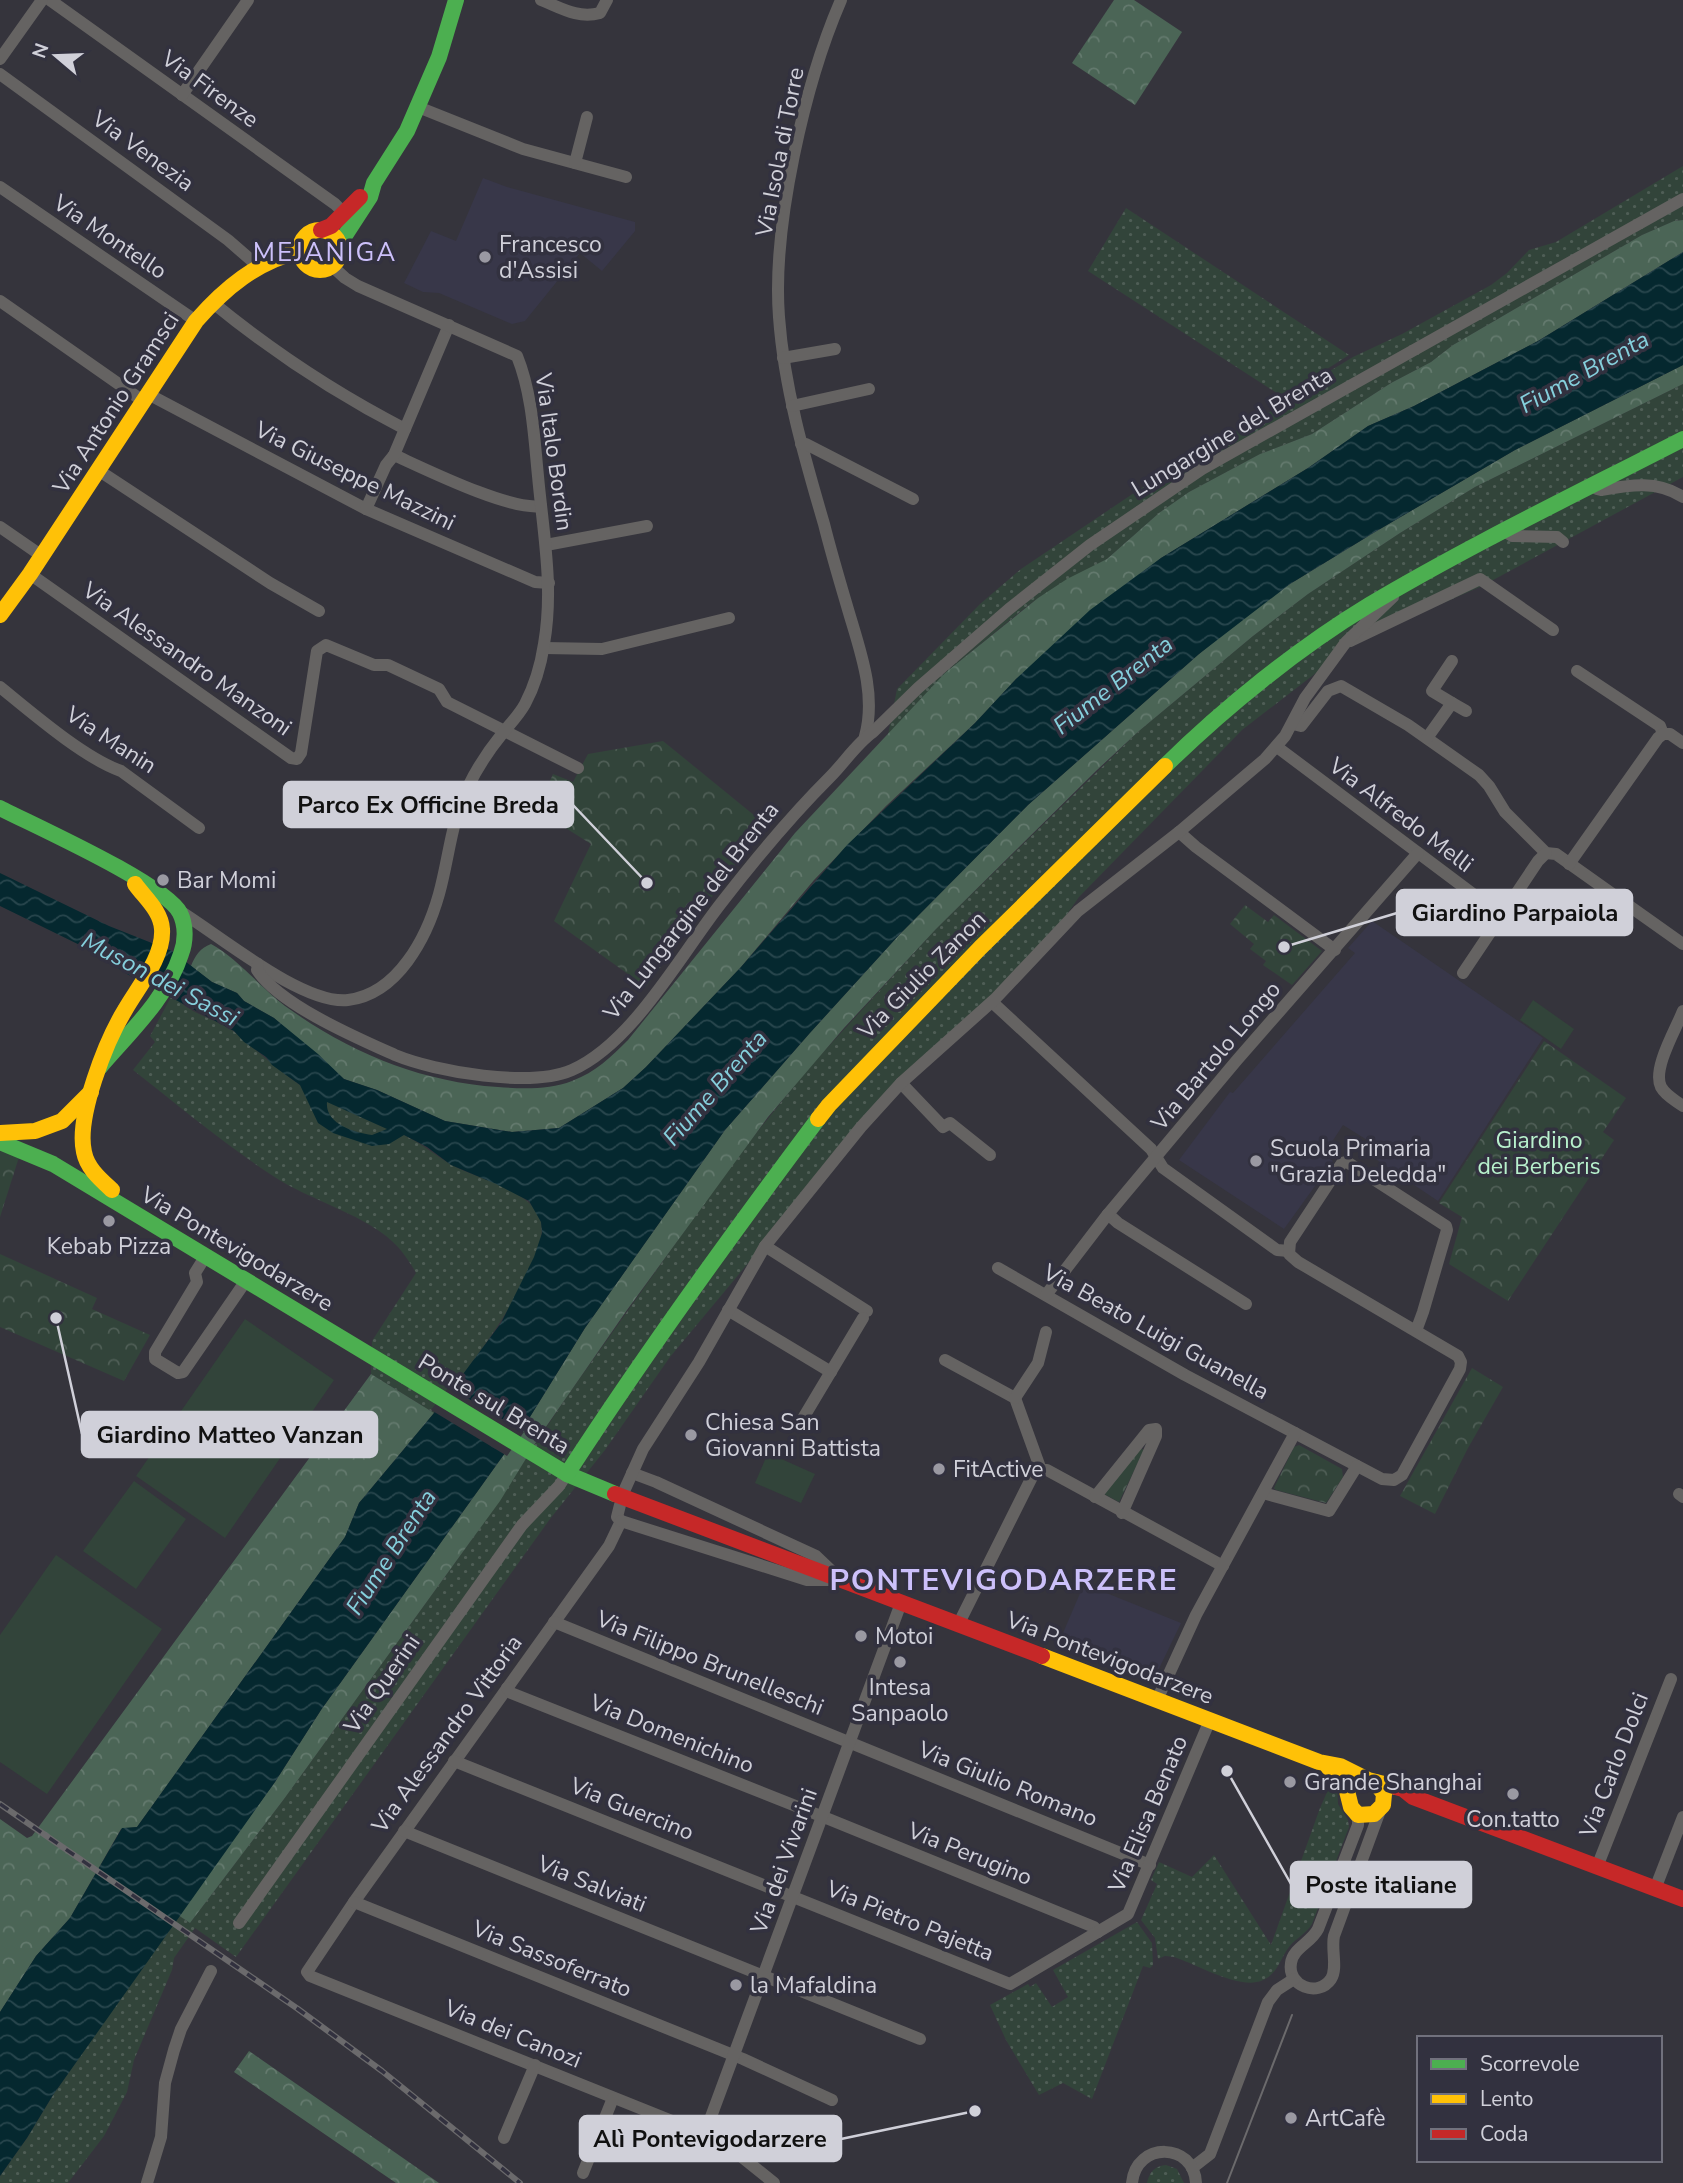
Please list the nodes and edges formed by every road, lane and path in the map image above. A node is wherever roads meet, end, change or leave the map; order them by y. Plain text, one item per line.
1 (42, 0) edge
2 (50, 0) edge
3 (248, 0) edge
4 (456, 0) edge
5 (541, 0) edge
6 (607, 0) edge
7 (841, 0) edge
8 (0, 59) edge
9 (0, 75) edge
10 (182, 95) junction
11 (418, 107) junction
12 (587, 117) dead end
13 (575, 163) junction
14 (626, 177) dead end
15 (374, 183) junction
16 (0, 187) edge
17 (1683, 199) edge
18 (345, 214) junction
19 (321, 230) junction
20 (340, 248) junction
21 (300, 251) junction
22 (332, 266) junction
23 (256, 267) junction
24 (0, 301) edge
25 (212, 302) junction
26 (196, 321) junction
27 (449, 326) junction
28 (835, 349) dead end
29 (783, 358) junction
30 (869, 389) dead end
31 (145, 398) junction
32 (792, 406) junction
33 (405, 429) junction
34 (1683, 439) edge
35 (802, 444) junction
36 (394, 455) junction
37 (98, 470) junction
38 (1594, 485) junction
39 (1683, 497) edge
40 (912, 499) dead end
41 (541, 506) junction
42 (366, 509) junction
43 (648, 526) dead end
44 (0, 527) edge
45 (1504, 531) junction
46 (1563, 542) dead end
47 (546, 545) junction
48 (42, 556) junction
49 (30, 575) junction
50 (549, 583) junction
51 (1395, 590) junction
52 (318, 611) dead end
53 (0, 615) edge
54 (729, 618) dead end
55 (1553, 630) dead end
56 (1346, 642) junction
57 (544, 648) junction
58 (1452, 661) dead end
59 (1577, 671) dead end
60 (0, 687) edge
61 (1452, 704) junction
62 (1466, 711) dead end
63 (1293, 724) junction
64 (503, 732) junction
65 (1663, 734) junction
66 (864, 736) junction
67 (1427, 738) junction
68 (1683, 743) edge
69 (1277, 747) junction
70 (578, 768) dead end
71 (817, 790) joint
72 (0, 808) edge
73 (199, 828) dead end
74 (1179, 832) junction
75 (1418, 853) junction
76 (1546, 853) junction
77 (1569, 864) junction
78 (132, 878) junction
79 (177, 909) junction
80 (1502, 915) junction
81 (204, 927) junction
82 (1683, 944) edge
83 (185, 945) junction
84 (1335, 950) junction
85 (258, 964) junction
86 (1463, 973) dead end
87 (992, 1002) junction
88 (1683, 1011) edge
89 (116, 1048) junction
90 (100, 1067) junction
91 (901, 1083) junction
92 (92, 1091) junction
93 (1683, 1106) edge
94 (54, 1124) junction
95 (0, 1133) edge
96 (0, 1142) edge
97 (82, 1143) junction
98 (989, 1155) dead end
99 (1157, 1158) junction
100 (49, 1162) junction
101 (111, 1190) junction
102 (123, 1206) junction
103 (1108, 1214) junction
104 (765, 1246) junction
105 (1289, 1251) junction
106 (205, 1257) junction
107 (998, 1268) dead end
108 (245, 1282) junction
109 (1046, 1295) junction
110 (1246, 1304) dead end
111 (728, 1310) junction
112 (1416, 1331) junction
113 (1046, 1332) dead end
114 (945, 1360) dead end
115 (831, 1372) junction
116 (397, 1373) joint
117 (1015, 1398) junction
118 (799, 1425) dead end
119 (1295, 1433) junction
120 (643, 1449) junction
121 (1357, 1466) junction
122 (1041, 1470) junction
123 (560, 1471) junction
124 (632, 1473) junction
125 (656, 1482) junction
126 (625, 1489) dead end
127 (1263, 1493) junction
128 (1095, 1497) junction
129 (620, 1505) dead end
130 (1122, 1513) junction
131 (621, 1521) junction
132 (1223, 1566) junction
133 (841, 1580) junction
134 (901, 1603) junction
135 (554, 1622) junction
136 (958, 1625) junction
137 (1671, 1679) dead end
138 (507, 1688) junction
139 (1157, 1700) junction
140 (1210, 1720) junction
141 (850, 1742) junction
142 (454, 1761) junction
143 (1325, 1764) junction
144 (1372, 1781) junction
145 (1348, 1794) junction
146 (1413, 1797) junction
147 (1382, 1807) junction
148 (1353, 1811) junction
149 (823, 1816) junction
150 (1683, 1818) edge
151 (404, 1831) junction
152 (1150, 1865) junction
153 (1597, 1867) junction
154 (1655, 1889) junction
155 (794, 1896) junction
156 (1683, 1899) edge
157 (354, 1902) junction
158 (239, 1923) dead end
159 (1098, 1932) junction
160 (1302, 1947) junction
161 (1332, 1956) junction
162 (211, 1971) dead end
163 (307, 1972) joint
164 (764, 1977) junction
165 (1294, 1979) junction
166 (1010, 1984) joint
167 (920, 2039) dead end
168 (735, 2056) junction
169 (535, 2065) junction
170 (613, 2098) junction
171 (832, 2100) dead end
172 (705, 2133) junction
173 (504, 2138) dead end
174 (1192, 2168) junction
175 (583, 2174) dead end
176 (758, 2178) edge
177 (1130, 2180) edge
178 (147, 2183) edge
179 (774, 2183) edge
180 (1196, 2183) edge

1 - 8 street
2 - 10 street, Via Firenze
3 - 10 street
4 - 11 main road
5 - 6 street
7 - 29 street, Via Isola di Torre
9 - 23 street, Via Venezia
10 - 18 street, Via Firenze
11 - 13 street
11 - 15 main road
12 - 13 street
13 - 14 street
15 - 18 main road, Via Antonio Gramsci
15 - 20 main road
16 - 26 street, Via Montello
17 - 66 street, Lungargine del Brenta
18 - 19 main road, Via Antonio Gramsci
19 - 20 main road
19 - 21 main road, Via Antonio Gramsci
20 - 22 main road
21 - 22 main road
21 - 23 main road, Via Antonio Gramsci
22 - 27 street, Via Italo Bordin
23 - 25 main road, Via Antonio Gramsci
24 - 31 street, Via Giuseppe Mazzini
25 - 26 main road, Via Antonio Gramsci
25 - 33 street
26 - 31 main road, Via Antonio Gramsci
27 - 33 street
27 - 41 street, Via Italo Bordin
28 - 29 street
29 - 32 street, Via Isola di Torre
30 - 32 street
31 - 37 main road, Via Antonio Gramsci
31 - 42 street, Via Giuseppe Mazzini
32 - 35 street, Via Isola di Torre
33 - 36 street
34 - 38 main road, Via Giulio Zanon
35 - 40 street
35 - 66 street, Via Isola di Torre
36 - 41 street
36 - 42 street
37 - 48 main road, Via Antonio Gramsci
37 - 52 street
38 - 39 street, Via Giulio Zanon
38 - 45 main road, Via Giulio Zanon
41 - 47 street, Via Italo Bordin
42 - 50 street, Via Giuseppe Mazzini
43 - 47 street, Via Italo Bordin
44 - 48 street
45 - 46 street
45 - 51 main road, Via Giulio Zanon
47 - 50 street, Via Italo Bordin
48 - 49 main road, Via Antonio Gramsci
49 - 53 main road, Via Antonio Gramsci
49 - 64 street, Via Alessandro Manzoni
50 - 57 street, Via Italo Bordin
51 - 56 street, Via Giulio Zanon
51 - 123 main road, Via Giulio Zanon
54 - 57 street
55 - 56 street, Via Giulio Zanon
56 - 63 street, Via Giulio Zanon
57 - 64 street, Via Italo Bordin
58 - 61 street
59 - 65 street
60 - 73 street, Via Manin
61 - 62 street
61 - 67 street
63 - 67 street
63 - 69 street, Via Giulio Zanon
64 - 70 street, Via Alessandro Manzoni
64 - 85 street, Via Italo Bordin
65 - 68 street
65 - 77 street
66 - 71 street, Lungargine del Brenta
67 - 76 street
69 - 74 street, Via Giulio Zanon
69 - 75 street, Via Alfredo Melli
71 - 85 street, Via Lungargine del Brenta
72 - 78 main road
74 - 84 street
74 - 87 street, Via Giulio Zanon
75 - 80 street, Via Alfredo Melli
75 - 84 street, Via Bartolo Longo
76 - 77 street
76 - 80 street
77 - 82 street
78 - 79 main road
78 - 90 main road
79 - 81 street, Via Italo Bordin
79 - 83 main road
80 - 86 street
81 - 83 street
81 - 85 street, Via Italo Bordin
83 - 89 main road
84 - 99 street, Via Bartolo Longo
87 - 91 street, Via Giulio Zanon
87 - 99 street
88 - 93 street
89 - 90 main road
89 - 101 main road
90 - 92 main road
91 - 98 street
91 - 104 street, Via Giulio Zanon
92 - 94 main road
92 - 97 main road
94 - 95 main road
94 - 97 main road, Via Pontevigodarzere
94 - 100 main road
96 - 100 main road, Via Pontevigodarzere
97 - 100 main road
97 - 101 main road, Via Pontevigodarzere
99 - 103 street, Via Bartolo Longo
99 - 105 street
100 - 102 main road, Via Pontevigodarzere
101 - 102 main road
102 - 106 main road, Via Pontevigodarzere
103 - 109 street, Via Bartolo Longo
103 - 110 street
104 - 111 street, Via Giulio Zanon
104 - 115 street
105 - 112 street
105 - 112 street
106 - 108 main road, Via Pontevigodarzere
106 - 108 street
107 - 109 street, Via Beato Luigi Guanella
108 - 116 main road, Via Pontevigodarzere
109 - 119 street, Via Beato Luigi Guanella
111 - 115 street
111 - 120 street, Via Giulio Zanon
112 - 121 street, Via Beato Luigi Guanella
113 - 117 street
114 - 117 street
115 - 118 street
116 - 123 main road, Ponte sul Brenta
117 - 122 street
119 - 121 street, Via Beato Luigi Guanella
119 - 127 street
120 - 124 street, Via Giulio Zanon
120 - 125 street
121 - 127 street
122 - 128 street
122 - 136 street
123 - 133 main road, Via Pontevigodarzere
123 - 158 street, Via Querini
124 - 125 street, Via Pontevigodarzere
124 - 126 street, Via Giulio Zanon
125 - 133 street, Via Pontevigodarzere
127 - 132 street
128 - 130 street
128 - 130 street
129 - 131 street
130 - 132 street
131 - 133 street, Via Pontevigodarzere
131 - 135 street, Via Alessandro Vittoria
132 - 139 street
133 - 134 main road, Via Pontevigodarzere
134 - 136 main road, Via Pontevigodarzere
134 - 141 street, Via dei Vivarini
135 - 138 street, Via Alessandro Vittoria
135 - 141 street, Via Filippo Brunelleschi
136 - 139 main road, Via Pontevigodarzere
137 - 153 street, Via Carlo Dolci
138 - 142 street, Via Alessandro Vittoria
138 - 149 street, Via Domenichino
139 - 140 main road, Via Pontevigodarzere
140 - 143 main road, Via Pontevigodarzere
140 - 152 street, Via Elisa Benato
141 - 149 street, Via dei Vivarini
141 - 152 street, Via Giulio Romano
142 - 151 street, Via Alessandro Vittoria
142 - 155 street, Via Guercino
143 - 144 main road, Via Pontevigodarzere
143 - 145 main road, Via Pontevigodarzere
144 - 145 main road
144 - 146 main road, Via Pontevigodarzere
144 - 147 main road
145 - 148 main road, Via Pontevigodarzere
146 - 147 main road
146 - 153 main road, Via Pontevigodarzere
147 - 148 main road
147 - 161 street
148 - 160 street
149 - 155 street, Via dei Vivarini
149 - 159 street, Via Perugino
150 - 154 street
151 - 157 street, Via Alessandro Vittoria
151 - 164 street, Via Salviati
152 - 159 street, Via Elisa Benato
153 - 154 main road, Via Pontevigodarzere
154 - 156 main road, Via Pontevigodarzere
155 - 164 street, Via dei Vivarini
155 - 166 street, Via Pietro Pajetta
157 - 163 street, Via Alessandro Vittoria
157 - 168 street, Via Sassoferrato
159 - 166 street, Via Elisa Benato
160 - 161 street
160 - 165 street
161 - 165 street
162 - 178 street
163 - 169 street, Via dei Canozi
164 - 167 street, Via Salviati
164 - 168 street, Via dei Vivarini
165 - 174 street
168 - 171 street, Via Sassoferrato
168 - 172 street, Via dei Vivarini
169 - 170 street, Via dei Canozi
169 - 173 street
170 - 172 street, Via dei Canozi
170 - 175 street
172 - 176 street, Via dei Canozi
174 - 177 street
174 - 180 street
176 - 179 street, Via dei Canozi

